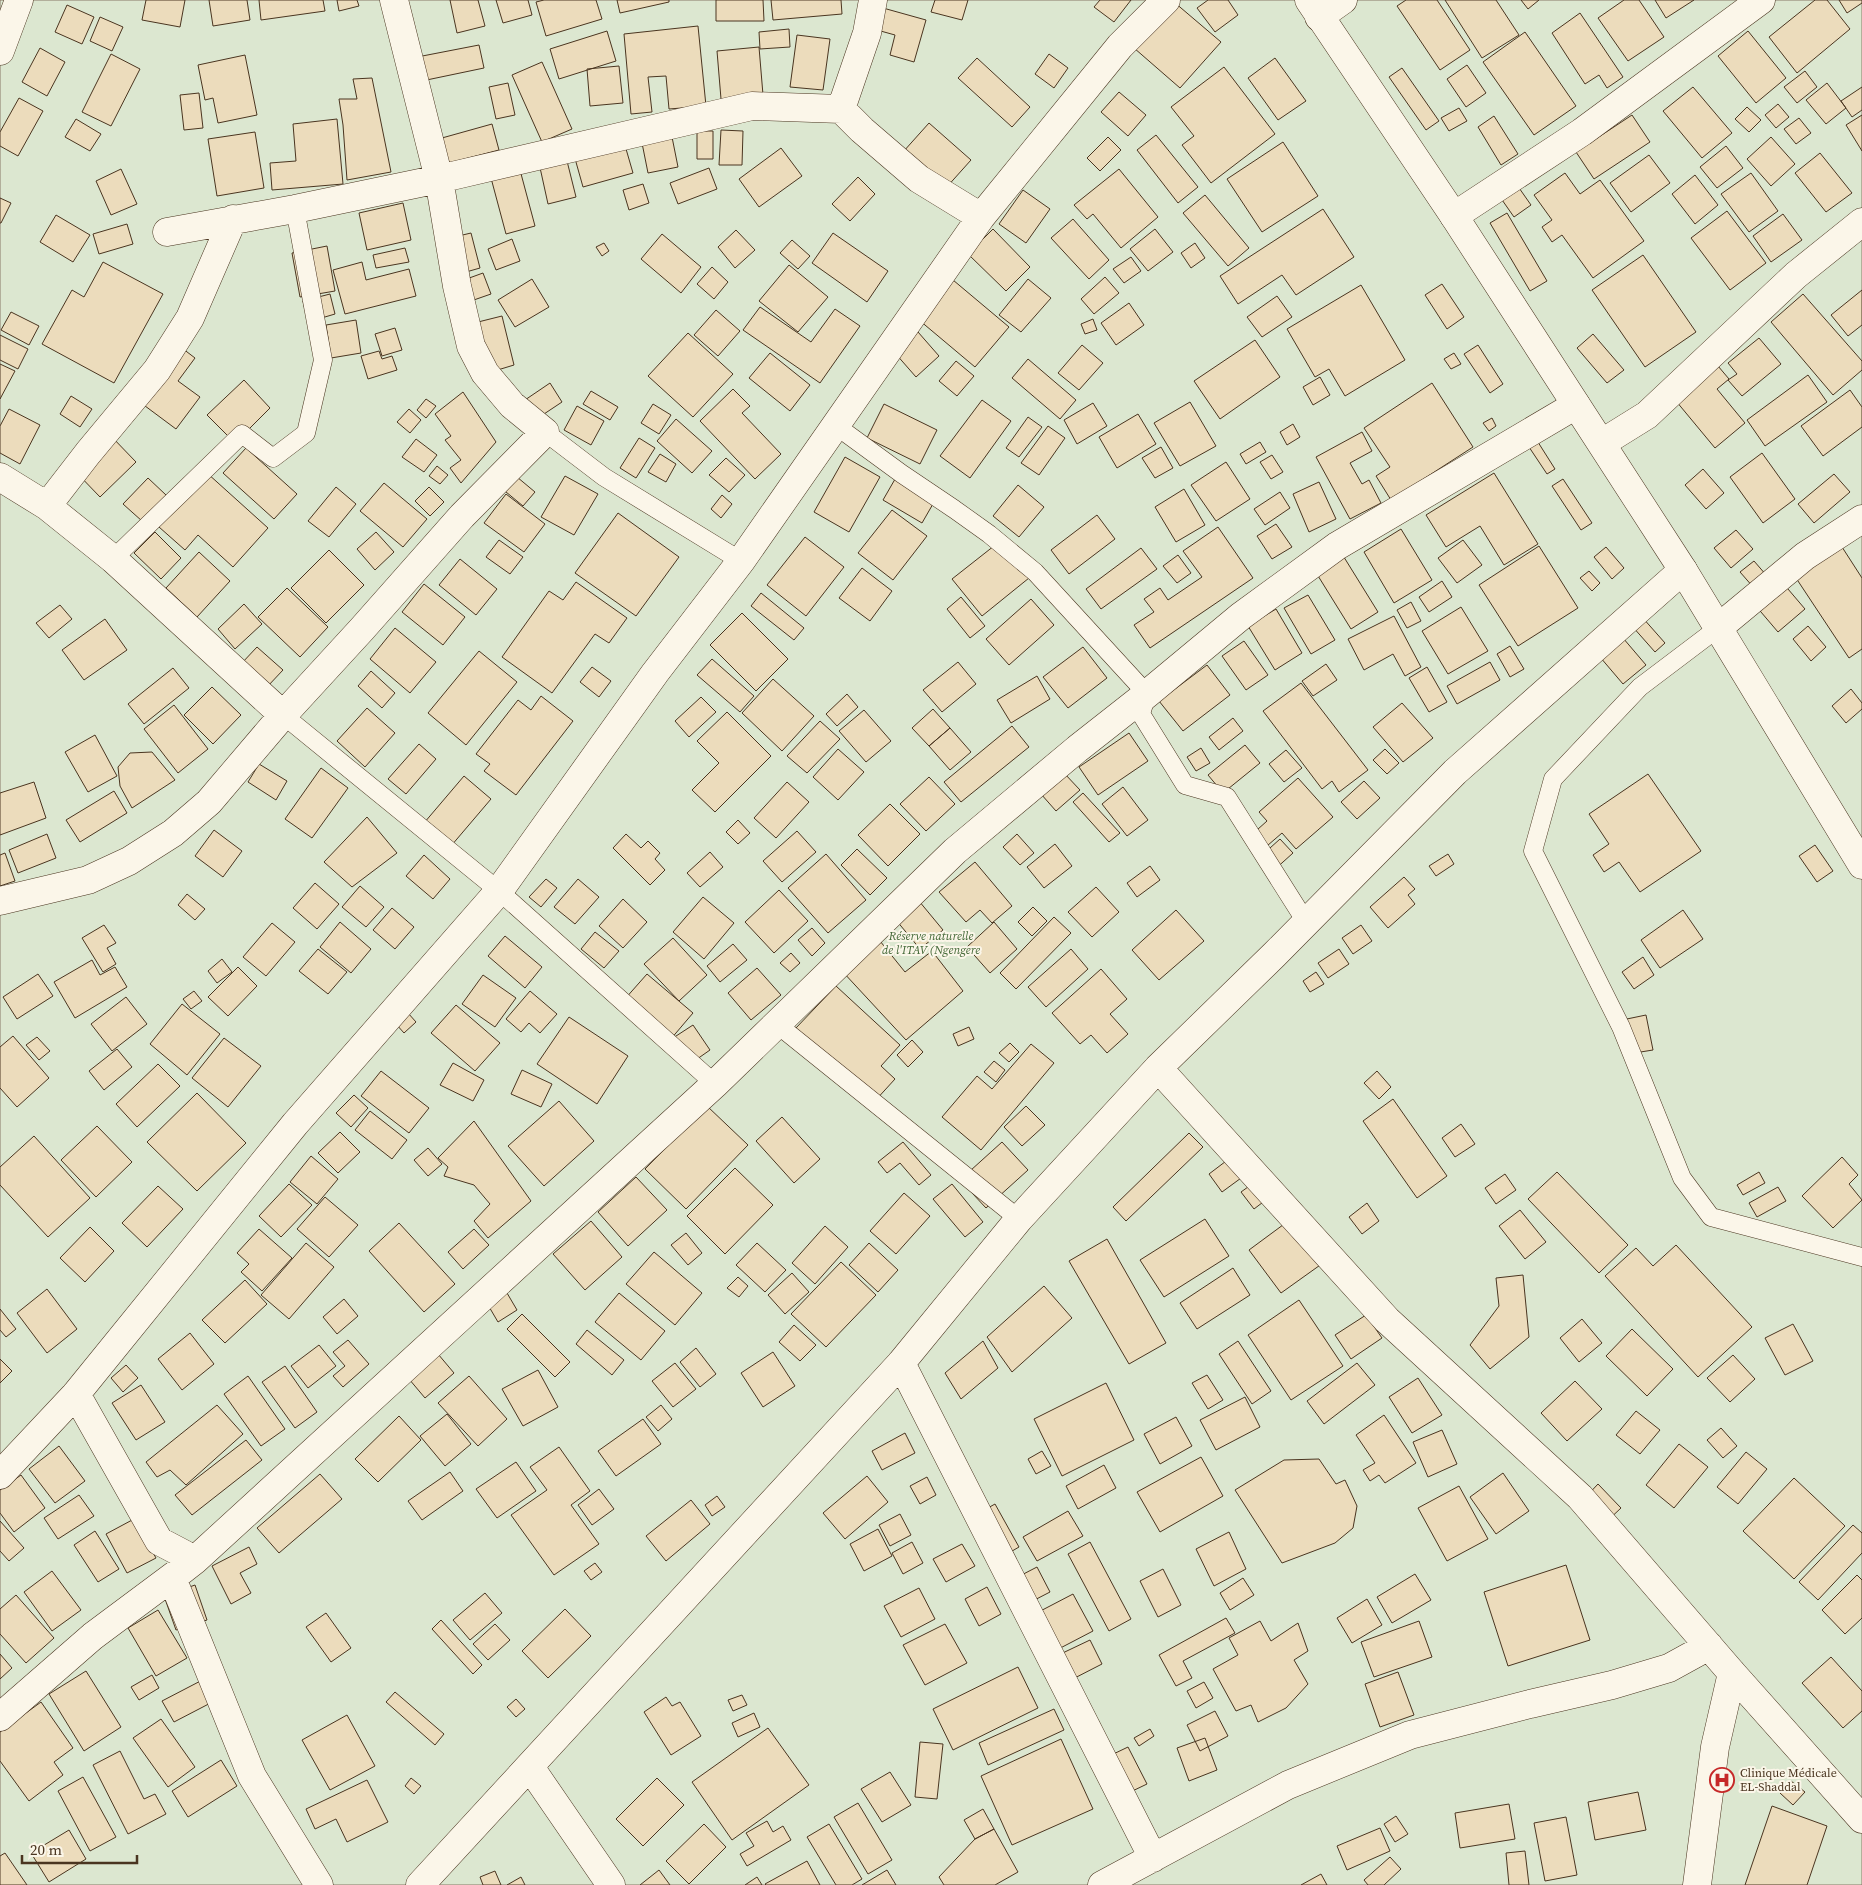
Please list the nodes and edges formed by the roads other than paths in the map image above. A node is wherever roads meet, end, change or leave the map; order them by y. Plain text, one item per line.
1 (19, 0) edge
2 (394, 0) edge
3 (873, 0) edge
4 (1166, 0) edge
5 (1343, 0) edge
6 (1761, 0) edge
7 (1314, 8) edge
8 (0, 51) edge
9 (841, 109) junction
10 (439, 179) junction
11 (295, 209) junction
12 (1454, 216) junction
13 (981, 217) junction
14 (233, 219) junction
15 (1862, 222) edge
16 (167, 232) dead end
17 (1576, 405) junction
18 (835, 426) junction
19 (545, 432) junction
20 (1602, 443) junction
21 (0, 477) edge
22 (47, 506) junction
23 (1862, 519) edge
24 (113, 559) junction
25 (741, 561) junction
26 (1683, 570) junction
27 (1718, 628) junction
28 (1147, 694) junction
29 (283, 715) junction
30 (1862, 865) edge
31 (499, 891) junction
32 (0, 901) edge
33 (1306, 922) junction
34 (778, 1025) junction
35 (1158, 1068) junction
36 (715, 1084) junction
37 (1019, 1219) junction
38 (1862, 1256) edge
39 (901, 1363) junction
40 (76, 1394) junction
41 (0, 1475) edge
42 (195, 1560) junction
43 (1709, 1646) junction
44 (1732, 1673) junction
45 (0, 1717) edge
46 (530, 1767) junction
47 (1862, 1819) edge
48 (1153, 1858) junction
49 (319, 1885) edge
50 (420, 1885) edge
51 (611, 1885) edge
52 (1102, 1885) edge
53 (1697, 1885) edge

1 - 8 main road
2 - 10 main road
3 - 9 main road
4 - 13 main road
5 - 7 main road
6 - 12 main road
7 - 12 main road
9 - 10 main road
9 - 13 main road
10 - 11 main road
10 - 19 main road
11 - 14 main road
11 - 24 lane
12 - 17 main road
13 - 18 main road
14 - 16 main road
14 - 22 main road
15 - 20 main road
17 - 20 main road
17 - 28 main road
18 - 25 main road
18 - 28 lane
19 - 25 lane
19 - 29 main road
20 - 26 main road
21 - 22 main road
22 - 24 main road
23 - 27 main road
24 - 29 main road
25 - 31 main road
26 - 27 main road
26 - 33 main road
27 - 30 main road
27 - 38 lane
28 - 33 lane
28 - 34 main road
29 - 31 lane
29 - 32 main road
31 - 36 lane
31 - 40 main road
33 - 35 main road
34 - 36 main road
34 - 37 lane
35 - 37 main road
35 - 43 main road
36 - 42 main road
37 - 39 main road
39 - 46 main road
39 - 48 main road
40 - 41 main road
40 - 42 main road
42 - 45 main road
42 - 49 main road
43 - 44 main road
43 - 48 main road
44 - 47 main road
44 - 53 main road
46 - 50 main road
46 - 51 main road
48 - 52 main road

